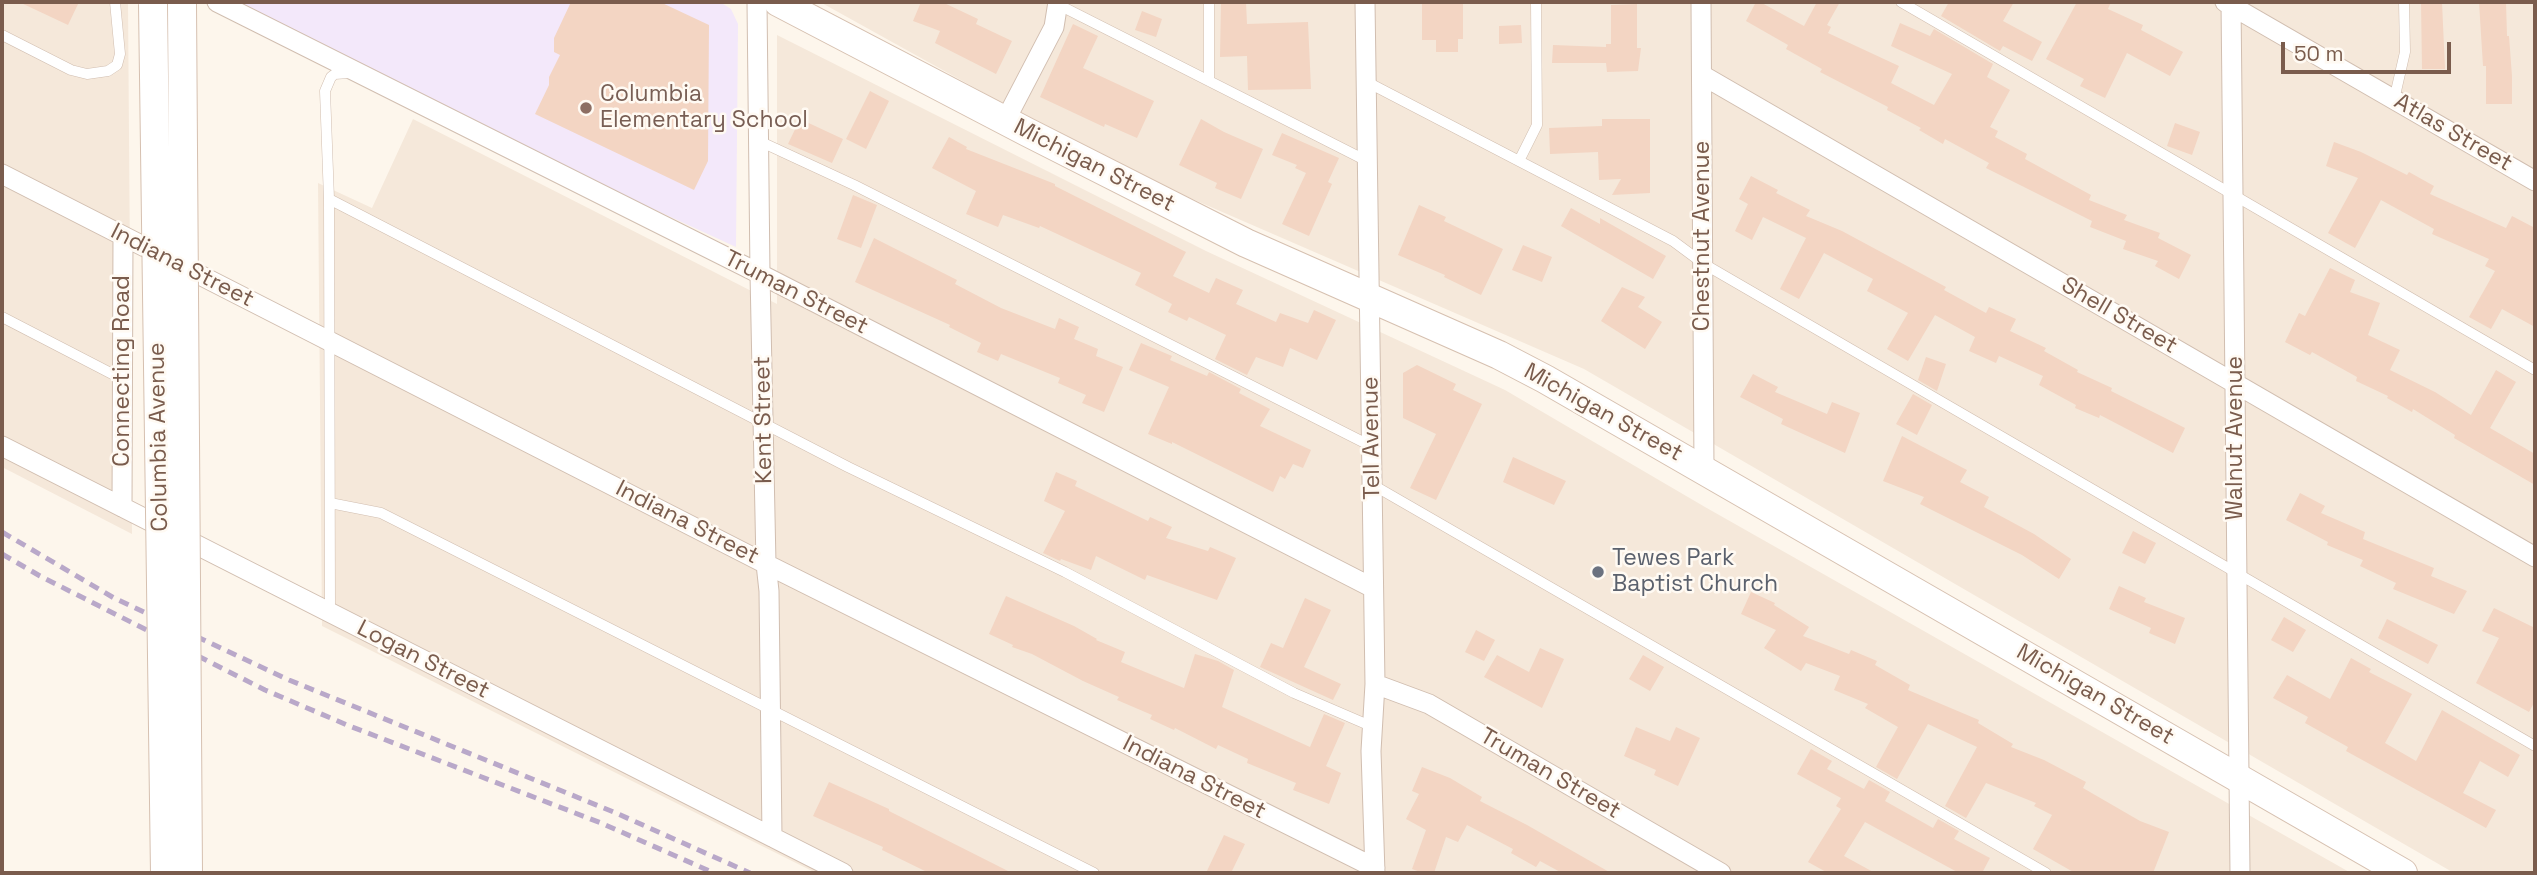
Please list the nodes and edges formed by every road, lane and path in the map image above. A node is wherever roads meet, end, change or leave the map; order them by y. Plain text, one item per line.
1 (115, 2) edge
2 (216, 2) edge
3 (757, 2) edge
4 (778, 2) edge
5 (1209, 2) edge
6 (1365, 2) edge
7 (1536, 2) edge
8 (1701, 2) edge
9 (1901, 2) edge
10 (2404, 2) edge
11 (153, 3) edge
12 (182, 3) edge
13 (1056, 3) edge
14 (2229, 3) edge
15 (2, 35) edge
16 (357, 73) junction
17 (1702, 75) junction
18 (1209, 81) junction
19 (1366, 82) junction
20 (2394, 100) junction
21 (1005, 121) junction
22 (759, 141) junction
23 (1367, 162) junction
24 (1519, 162) junction
25 (2, 174) edge
26 (2535, 181) edge
27 (2233, 195) junction
28 (329, 199) junction
29 (123, 236) junction
30 (1704, 264) junction
31 (760, 274) junction
32 (1370, 297) junction
33 (2, 317) edge
34 (329, 341) junction
35 (2535, 370) edge
36 (122, 379) junction
37 (2235, 384) junction
38 (764, 423) junction
39 (2, 446) edge
40 (1371, 446) junction
41 (1704, 470) junction
42 (1373, 485) junction
43 (330, 503) junction
44 (122, 507) junction
45 (2535, 557) edge
46 (766, 564) junction
47 (2236, 572) junction
48 (1373, 588) junction
49 (330, 612) junction
50 (1375, 684) junction
51 (770, 708) junction
52 (1373, 727) junction
53 (2535, 746) edge
54 (2239, 778) junction
55 (772, 837) junction
56 (1378, 872) edge
57 (165, 873) edge
58 (188, 873) edge
59 (844, 873) edge
60 (1094, 873) edge
61 (1721, 873) edge
62 (2046, 873) edge
63 (2240, 873) edge
64 (2403, 873) edge

1 - 15 lane
2 - 16 street, Truman Street
3 - 22 street, Kent Street
4 - 21 main road, Michigan Street
5 - 18 lane
6 - 19 street, Tell Avenue
7 - 24 lane
8 - 17 street, Chestnut Avenue
9 - 27 lane
10 - 20 lane
11 - 57 main road, Columbia Avenue, bridge
12 - 58 main road, Columbia Avenue, bridge
13 - 18 lane
13 - 21 street
14 - 20 street, Atlas Street
14 - 27 street, Walnut Avenue
16 - 28 lane
16 - 31 street, Truman Street
17 - 30 street, Chestnut Avenue
17 - 37 street, Shell Street
18 - 23 lane
19 - 23 street, Tell Avenue
19 - 24 lane
20 - 26 street, Atlas Street
21 - 32 main road, Michigan Street
22 - 31 street, Kent Street
22 - 40 lane
23 - 32 street, Tell Avenue
24 - 30 lane
25 - 29 street, Indiana Street
27 - 35 lane
27 - 37 street, Walnut Avenue
28 - 34 lane
28 - 38 lane
29 - 34 street, Indiana Street
29 - 36 street, Connecting Road
30 - 41 street, Chestnut Avenue
30 - 47 lane
31 - 38 street, Kent Street
31 - 48 street, Truman Street
32 - 40 street, Tell Avenue
32 - 41 main road, Michigan Street
33 - 36 lane
34 - 43 lane
34 - 46 street, Indiana Street
36 - 44 street, Connecting Road
37 - 45 street, Shell Street
37 - 47 street, Walnut Avenue
38 - 46 street, Kent Street
38 - 52 lane
39 - 44 street, Logan Street
40 - 42 street, Tell Avenue
41 - 54 main road, Michigan Street
42 - 48 street, Tell Avenue
42 - 62 lane
43 - 49 lane
43 - 51 lane
44 - 49 street, Logan Street
46 - 51 street, Kent Street
46 - 56 street, Indiana Street
47 - 53 lane
47 - 54 street, Walnut Avenue
48 - 50 street, Tell Avenue
49 - 55 street, Logan Street
50 - 52 street, Tell Avenue
50 - 61 street, Truman Street
51 - 55 street, Kent Street
51 - 60 lane
52 - 56 street, Tell Avenue
54 - 63 street, Walnut Avenue
54 - 64 main road, Michigan Street
55 - 59 street, Logan Street

